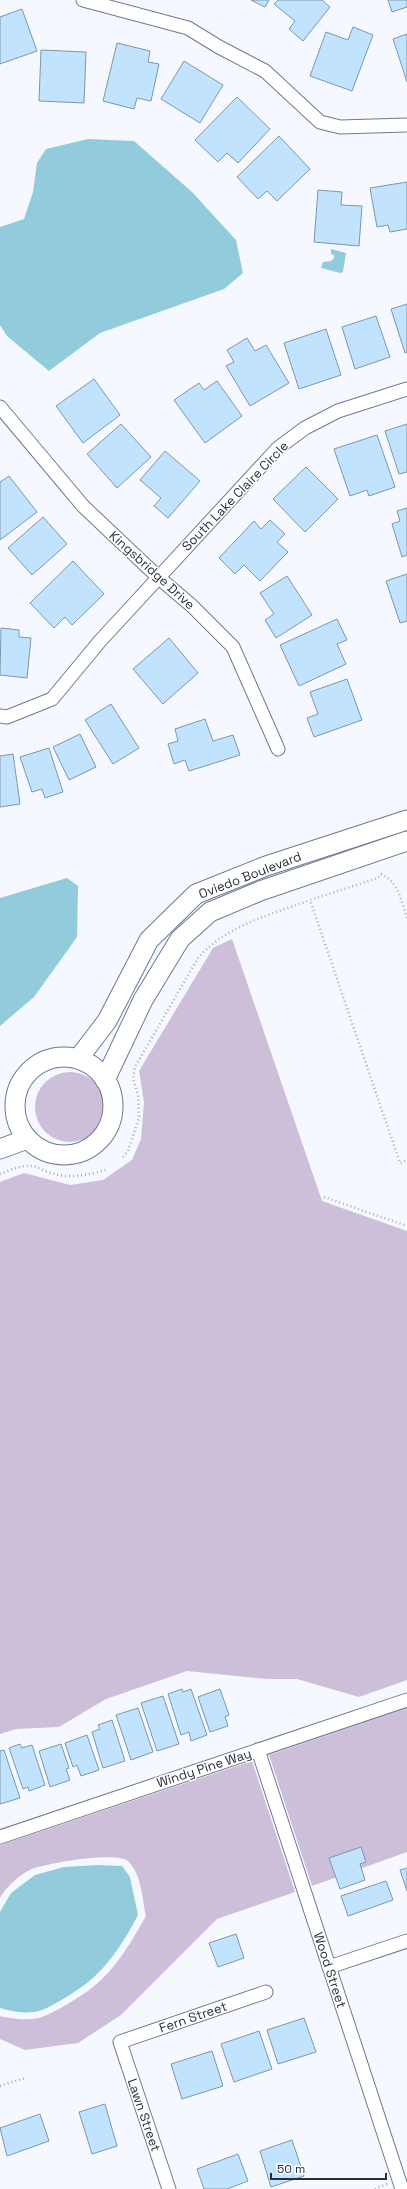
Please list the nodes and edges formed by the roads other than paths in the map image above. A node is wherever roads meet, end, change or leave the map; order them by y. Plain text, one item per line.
1 (83, 0) edge
2 (407, 125) edge
3 (407, 389) edge
4 (0, 407) edge
5 (158, 577) junction
6 (0, 716) edge
7 (278, 749) dead end
8 (403, 821) edge
9 (407, 841) edge
10 (78, 1059) junction
11 (105, 1080) junction
12 (8, 1116) edge
13 (27, 1139) junction
14 (0, 1149) edge
15 (407, 1700) edge
16 (258, 1750) junction
17 (0, 1837) edge
18 (407, 1941) edge
19 (329, 1967) junction
20 (266, 1992) dead end
21 (120, 2042) joint
22 (403, 2182) edge
23 (169, 2189) edge

1 - 2 street
3 - 5 street, South Lake Claire Circle
4 - 5 street, Kingsbridge Drive
5 - 6 street, South Lake Claire Circle
5 - 7 street, Kingsbridge Drive
8 - 9 street
8 - 10 street, Oviedo Boulevard
9 - 11 street, Oviedo Boulevard
10 - 11 street
10 - 12 street
11 - 13 street
12 - 13 street
13 - 14 street
15 - 16 street, Windy Pine Way
16 - 17 street, Windy Pine Way
16 - 19 street, Wood Street
18 - 19 street
19 - 22 street, Wood Street
20 - 21 street, Fern Street
21 - 23 street, Lawn Street

